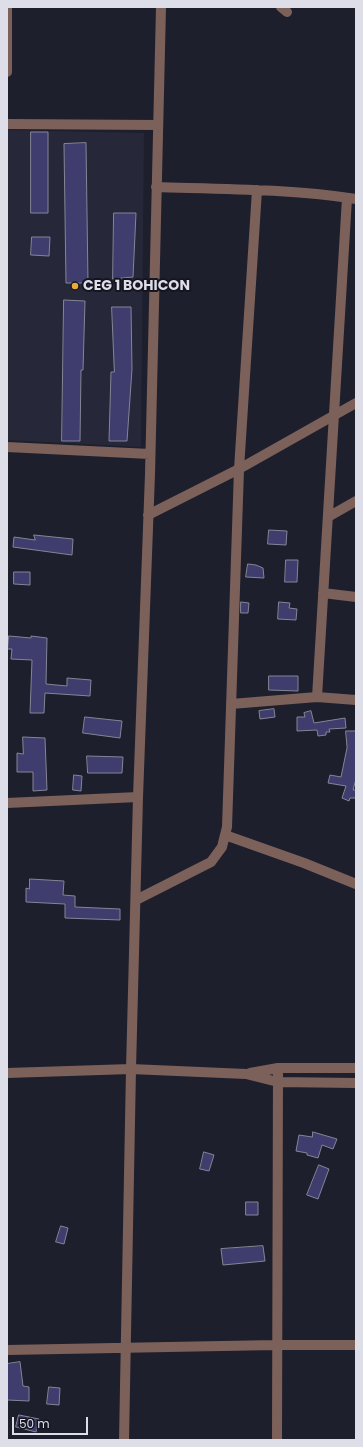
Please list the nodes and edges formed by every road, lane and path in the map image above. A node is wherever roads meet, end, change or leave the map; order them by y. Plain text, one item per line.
1 (8, 7) edge
2 (161, 7) edge
3 (7, 72) edge
4 (7, 124) edge
5 (158, 125) junction
6 (156, 187) junction
7 (257, 190) junction
8 (351, 198) edge
9 (356, 403) edge
10 (334, 414) junction
11 (7, 447) edge
12 (150, 454) junction
13 (239, 469) junction
14 (356, 501) edge
15 (148, 515) junction
16 (328, 517) junction
17 (323, 593) junction
18 (356, 597) edge
19 (317, 697) junction
20 (356, 700) edge
21 (231, 704) junction
22 (138, 798) junction
23 (7, 803) edge
24 (225, 835) junction
25 (356, 884) edge
26 (136, 900) junction
27 (278, 1068) junction
28 (356, 1068) edge
29 (131, 1069) junction
30 (7, 1073) edge
31 (246, 1074) junction
32 (278, 1082) junction
33 (356, 1083) edge
34 (276, 1345) junction
35 (356, 1345) edge
36 (126, 1348) junction
37 (7, 1350) edge
38 (124, 1440) edge
39 (277, 1440) edge

1 - 3 street
2 - 5 street
4 - 5 street
5 - 6 street
6 - 7 street
6 - 12 street
7 - 8 street
7 - 13 street
8 - 10 street
9 - 10 street
10 - 13 street
10 - 16 street
11 - 12 street
12 - 15 street
13 - 15 street
13 - 21 street
14 - 16 street
15 - 22 street
16 - 17 street
17 - 18 street
17 - 19 street
19 - 20 street
19 - 21 street
21 - 24 street
22 - 23 street
22 - 26 street
24 - 25 street
24 - 26 street
26 - 29 street
27 - 28 street
27 - 31 street
27 - 32 street
29 - 30 street
29 - 31 street
29 - 36 street
31 - 32 street
32 - 33 street
32 - 34 street
34 - 35 street
34 - 36 street
34 - 39 street
36 - 37 street
36 - 38 street

